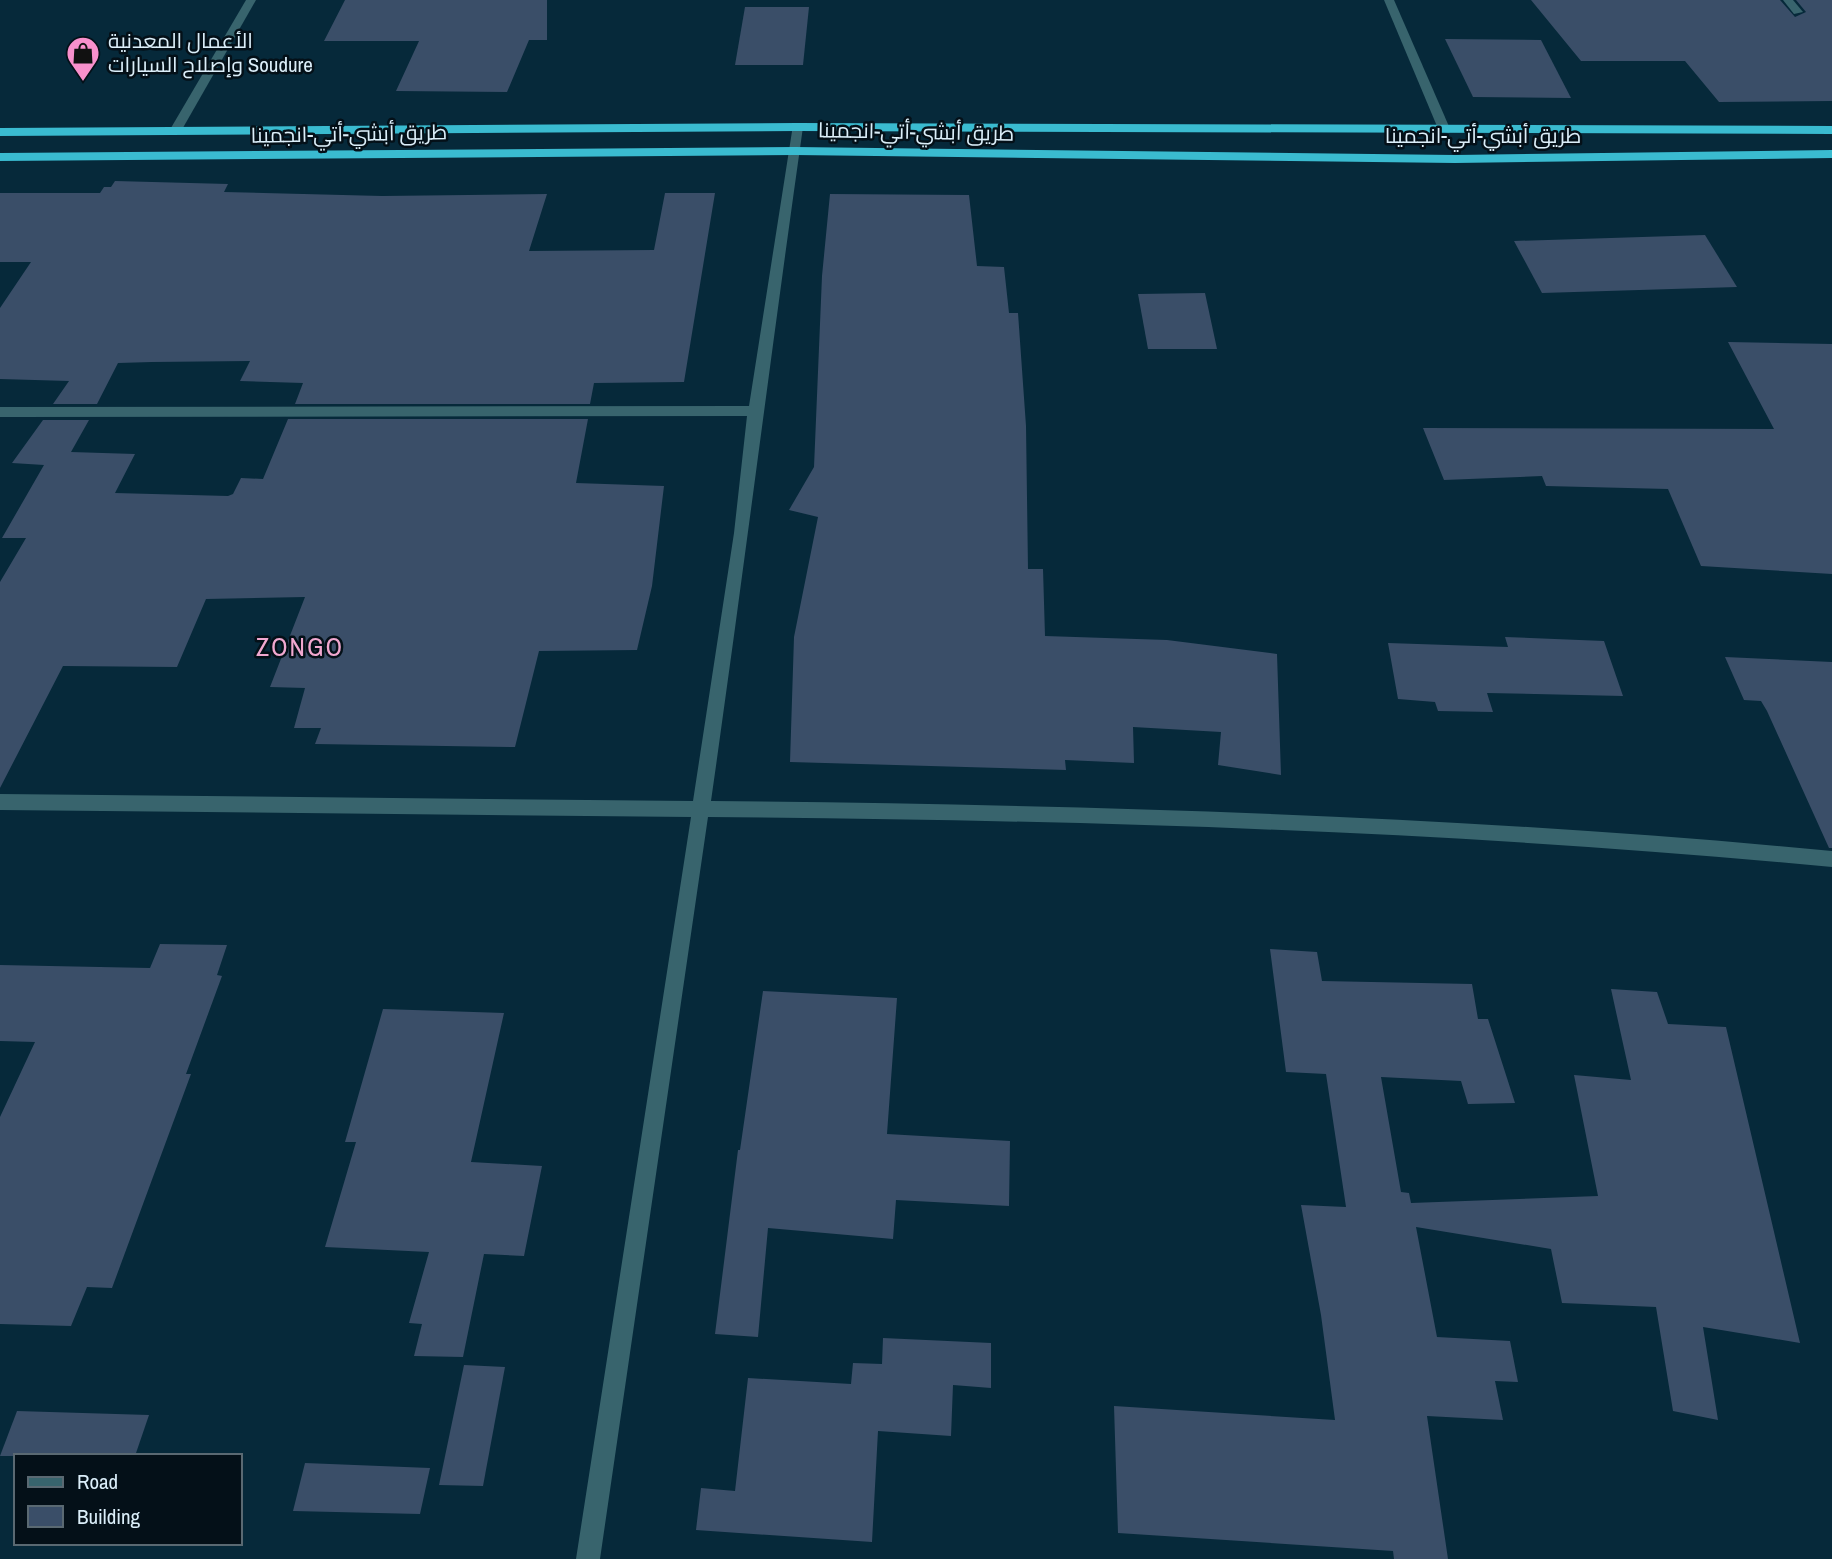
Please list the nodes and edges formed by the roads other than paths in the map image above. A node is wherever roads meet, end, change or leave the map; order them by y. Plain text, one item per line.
1 (251, 0) edge
2 (1389, 0) edge
3 (1788, 0) edge
4 (1798, 12) dead end
5 (797, 127) junction
6 (1069, 129) junction
7 (1832, 130) edge
8 (1444, 131) junction
9 (0, 132) edge
10 (174, 133) junction
11 (795, 151) junction
12 (1832, 154) edge
13 (1072, 156) junction
14 (0, 157) edge
15 (755, 411) junction
16 (0, 412) edge
17 (0, 802) edge
18 (701, 807) junction
19 (1832, 859) edge
20 (588, 1559) edge

1 - 10 street
2 - 8 street
3 - 4 street
5 - 6 highway
5 - 10 highway
5 - 11 street
6 - 8 highway
6 - 13 highway
7 - 8 highway
9 - 10 highway
11 - 13 highway, طريق أبشي-أتي-انجمينا
11 - 14 highway, طريق أبشي-أتي-انجمينا
11 - 15 street
12 - 13 highway, طريق أبشي-أتي-انجمينا
15 - 16 street
15 - 18 street
17 - 18 street
18 - 19 street
18 - 20 street

